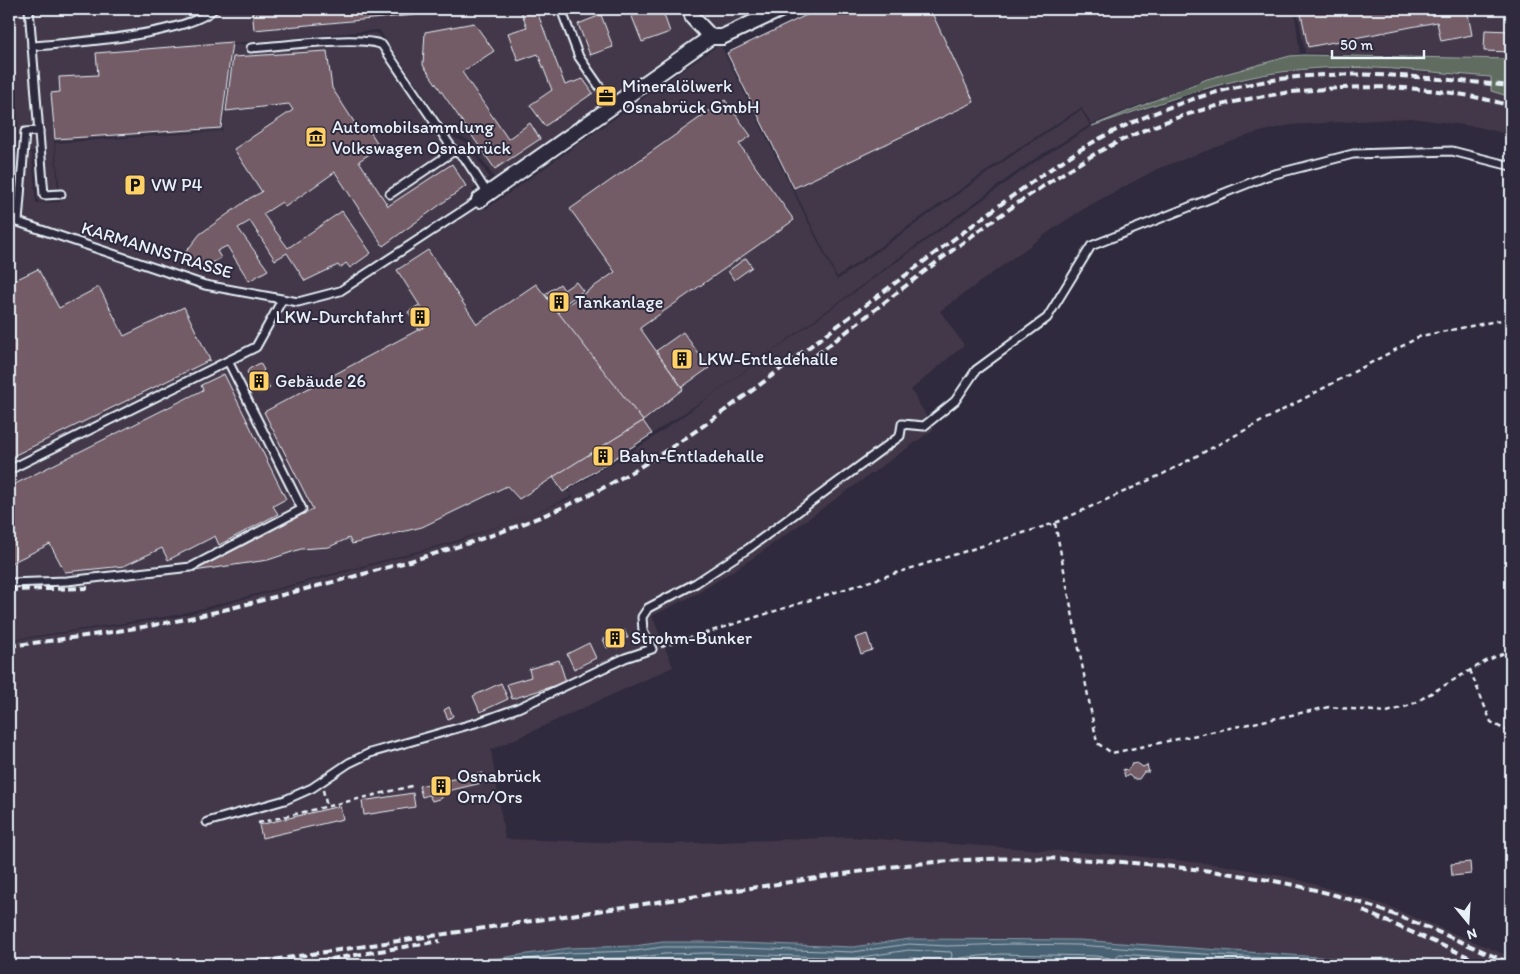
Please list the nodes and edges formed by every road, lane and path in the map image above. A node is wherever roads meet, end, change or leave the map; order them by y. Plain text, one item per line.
1 (29, 9) edge
2 (214, 9) edge
3 (561, 9) edge
4 (690, 9) edge
5 (782, 9) edge
6 (711, 37) junction
7 (32, 46) junction
8 (252, 48) dead end
9 (613, 106) junction
10 (39, 131) junction
11 (454, 152) junction
12 (1511, 166) edge
13 (61, 194) dead end
14 (390, 194) dead end
15 (484, 197) junction
16 (9, 221) edge
17 (18, 222) junction
18 (282, 300) junction
19 (1511, 318) edge
20 (228, 361) junction
21 (9, 470) edge
22 (1055, 522) junction
23 (9, 583) edge
24 (652, 649) junction
25 (1511, 650) edge
26 (1470, 670) junction
27 (1511, 729) edge
28 (321, 782) junction
29 (412, 786) dead end
30 (327, 807) junction
31 (207, 822) dead end
32 (258, 823) dead end

1 - 7 lane
2 - 7 lane
3 - 9 lane
4 - 6 street
5 - 6 street
6 - 9 street
7 - 10 lane
8 - 11 lane
9 - 15 street
10 - 13 lane
10 - 17 lane
11 - 14 lane
11 - 15 lane
12 - 24 lane
15 - 18 lane, KARMANNSTRASSE
16 - 17 lane, KARMANNSTRASSE
17 - 18 lane, KARMANNSTRASSE
18 - 20 lane
19 - 22 path
20 - 21 lane
20 - 23 lane
22 - 24 path
22 - 26 path
24 - 28 lane
25 - 26 path
26 - 27 path
28 - 30 path
28 - 31 lane
29 - 30 path
30 - 32 path

